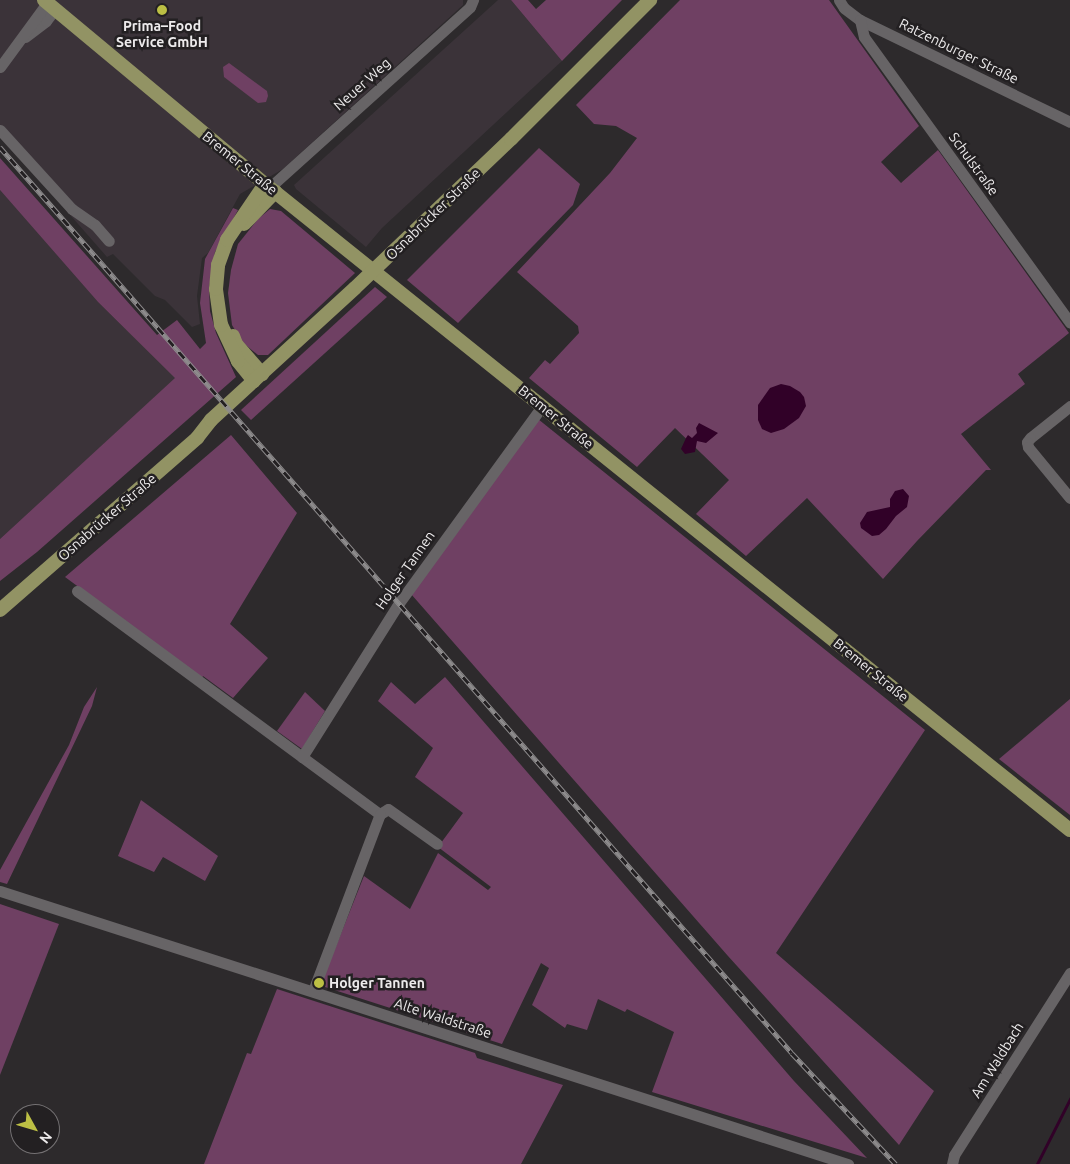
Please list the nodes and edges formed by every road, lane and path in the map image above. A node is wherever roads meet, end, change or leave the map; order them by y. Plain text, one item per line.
1 (473, 0) edge
2 (650, 0) edge
3 (839, 0) edge
4 (49, 4) edge
5 (860, 20) junction
6 (0, 67) edge
7 (1070, 122) edge
8 (0, 130) edge
9 (269, 188) junction
10 (109, 241) dead end
11 (1070, 322) edge
12 (258, 377) junction
13 (542, 406) junction
14 (1070, 406) edge
15 (210, 420) junction
16 (1070, 498) edge
17 (77, 592) dead end
18 (0, 598) edge
19 (0, 610) edge
20 (302, 757) junction
21 (380, 814) junction
22 (1070, 830) edge
23 (437, 844) dead end
24 (0, 891) edge
25 (1070, 973) edge
26 (313, 992) junction
27 (848, 1164) edge
28 (952, 1164) edge

1 - 9 street, Neuer Weg
2 - 12 main road, Osnabrücker Straße
3 - 5 street, Ratzenburger Straße
4 - 6 street
4 - 9 main road, Bremer Straße
5 - 7 street, Ratzenburger Straße
5 - 11 street, Schulstraße
8 - 10 street
9 - 12 main road
9 - 13 main road, Bremer Straße
12 - 15 main road, Osnabrücker Straße
13 - 20 street, Holger Tannen
13 - 22 main road, Bremer Straße
14 - 16 street
15 - 18 main road, Osnabrücker Straße
15 - 19 main road, Osnabrücker Straße
17 - 20 street
20 - 21 street
21 - 23 street
21 - 26 street
24 - 26 street, Alte Waldstraße
25 - 28 street, Am Waldbach
26 - 27 street, Alte Waldstraße

